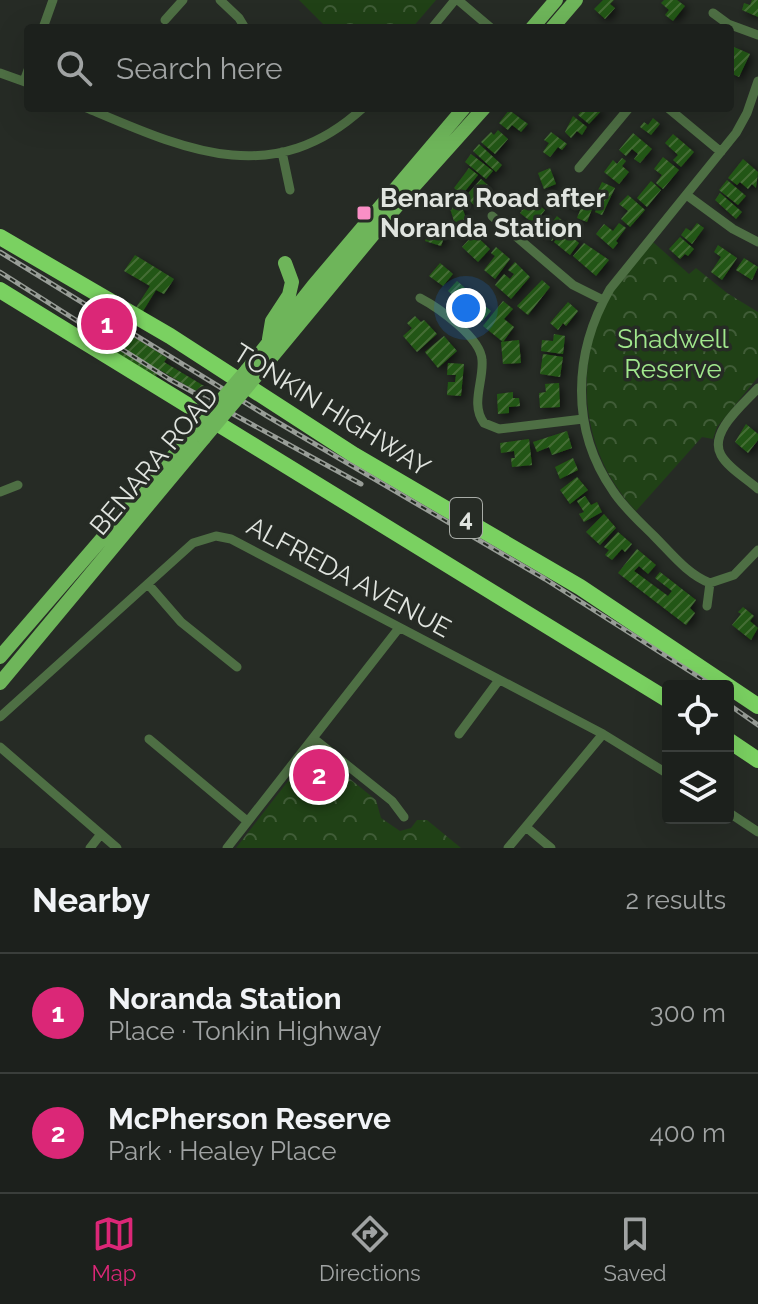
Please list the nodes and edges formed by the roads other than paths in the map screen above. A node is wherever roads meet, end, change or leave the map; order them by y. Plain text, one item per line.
1 (53, 0) edge
2 (183, 0) edge
3 (220, 0) edge
4 (456, 0) edge
5 (556, 0) edge
6 (576, 0) edge
7 (713, 13) dead end
8 (165, 20) dead end
9 (44, 24) edge
10 (243, 24) edge
11 (435, 24) edge
12 (486, 24) edge
13 (535, 24) edge
14 (555, 24) edge
15 (728, 24) edge
16 (734, 26) edge
17 (758, 35) edge
18 (0, 73) edge
19 (24, 81) edge
20 (758, 81) edge
21 (97, 112) edge
22 (358, 112) edge
23 (461, 112) edge
24 (480, 112) edge
25 (626, 112) edge
26 (673, 112) edge
27 (747, 113) junction
28 (758, 117) edge
29 (454, 139) junction
30 (282, 152) junction
31 (721, 152) junction
32 (414, 167) junction
33 (579, 168) dead end
34 (290, 190) dead end
35 (406, 195) junction
36 (688, 196) junction
37 (492, 216) dead end
38 (0, 237) edge
39 (758, 242) edge
40 (285, 263) dead end
41 (313, 286) junction
42 (0, 290) edge
43 (420, 298) dead end
44 (603, 300) junction
45 (268, 343) junction
46 (251, 373) junction
47 (758, 388) edge
48 (583, 419) junction
49 (199, 435) junction
50 (18, 485) dead end
51 (758, 489) edge
52 (0, 492) edge
53 (758, 550) edge
54 (710, 583) junction
55 (148, 584) junction
56 (707, 606) dead end
57 (399, 628) junction
58 (0, 657) edge
59 (237, 667) dead end
60 (499, 680) junction
61 (0, 683) edge
62 (662, 696) edge
63 (758, 706) edge
64 (0, 717) edge
65 (459, 734) dead end
66 (603, 734) junction
67 (313, 738) junction
68 (149, 739) dead end
69 (734, 744) edge
70 (0, 747) edge
71 (758, 760) edge
72 (662, 770) edge
73 (734, 816) edge
74 (404, 817) dead end
75 (247, 821) junction
76 (526, 827) junction
77 (758, 832) edge
78 (101, 834) junction
79 (90, 848) edge
80 (117, 848) edge
81 (227, 848) edge
82 (508, 848) edge
83 (551, 848) edge

1 - 9 street
2 - 8 street
3 - 10 street
4 - 11 street
4 - 12 street
5 - 13 main road
6 - 14 main road
7 - 15 street
16 - 17 street
18 - 19 street
20 - 27 street
21 - 30 street
22 - 30 street
23 - 32 main road, BENARA ROAD
24 - 29 main road, BENARA ROAD
25 - 33 street
26 - 31 street
27 - 28 street
27 - 31 street
29 - 32 main road
29 - 35 main road, BENARA ROAD
30 - 34 street
31 - 36 street
32 - 41 main road, BENARA ROAD
35 - 41 main road, BENARA ROAD
35 - 46 main road, BENARA ROAD
36 - 39 street
36 - 44 street
37 - 44 street
38 - 63 highway, TONKIN HIGHWAY / 4
40 - 45 main road
41 - 45 main road, BENARA ROAD
42 - 62 highway, 4
43 - 48 street
44 - 48 street
45 - 46 main road, BENARA ROAD
46 - 49 main road, BENARA ROAD, bridge
47 - 51 street
48 - 54 street
49 - 58 main road, BENARA ROAD
49 - 61 main road, BENARA ROAD
50 - 52 street
53 - 54 street
54 - 56 street
55 - 57 street, ALFREDA AVENUE
55 - 59 street
55 - 64 street, ALFREDA AVENUE
57 - 60 street, ALFREDA AVENUE
57 - 67 street
60 - 65 street
60 - 66 street, ALFREDA AVENUE
66 - 72 street, ALFREDA AVENUE
66 - 76 street
67 - 74 street
67 - 75 street
68 - 75 street
69 - 71 highway
70 - 78 street
73 - 77 street
75 - 81 street
76 - 82 street
76 - 83 street
78 - 79 street
78 - 80 street

